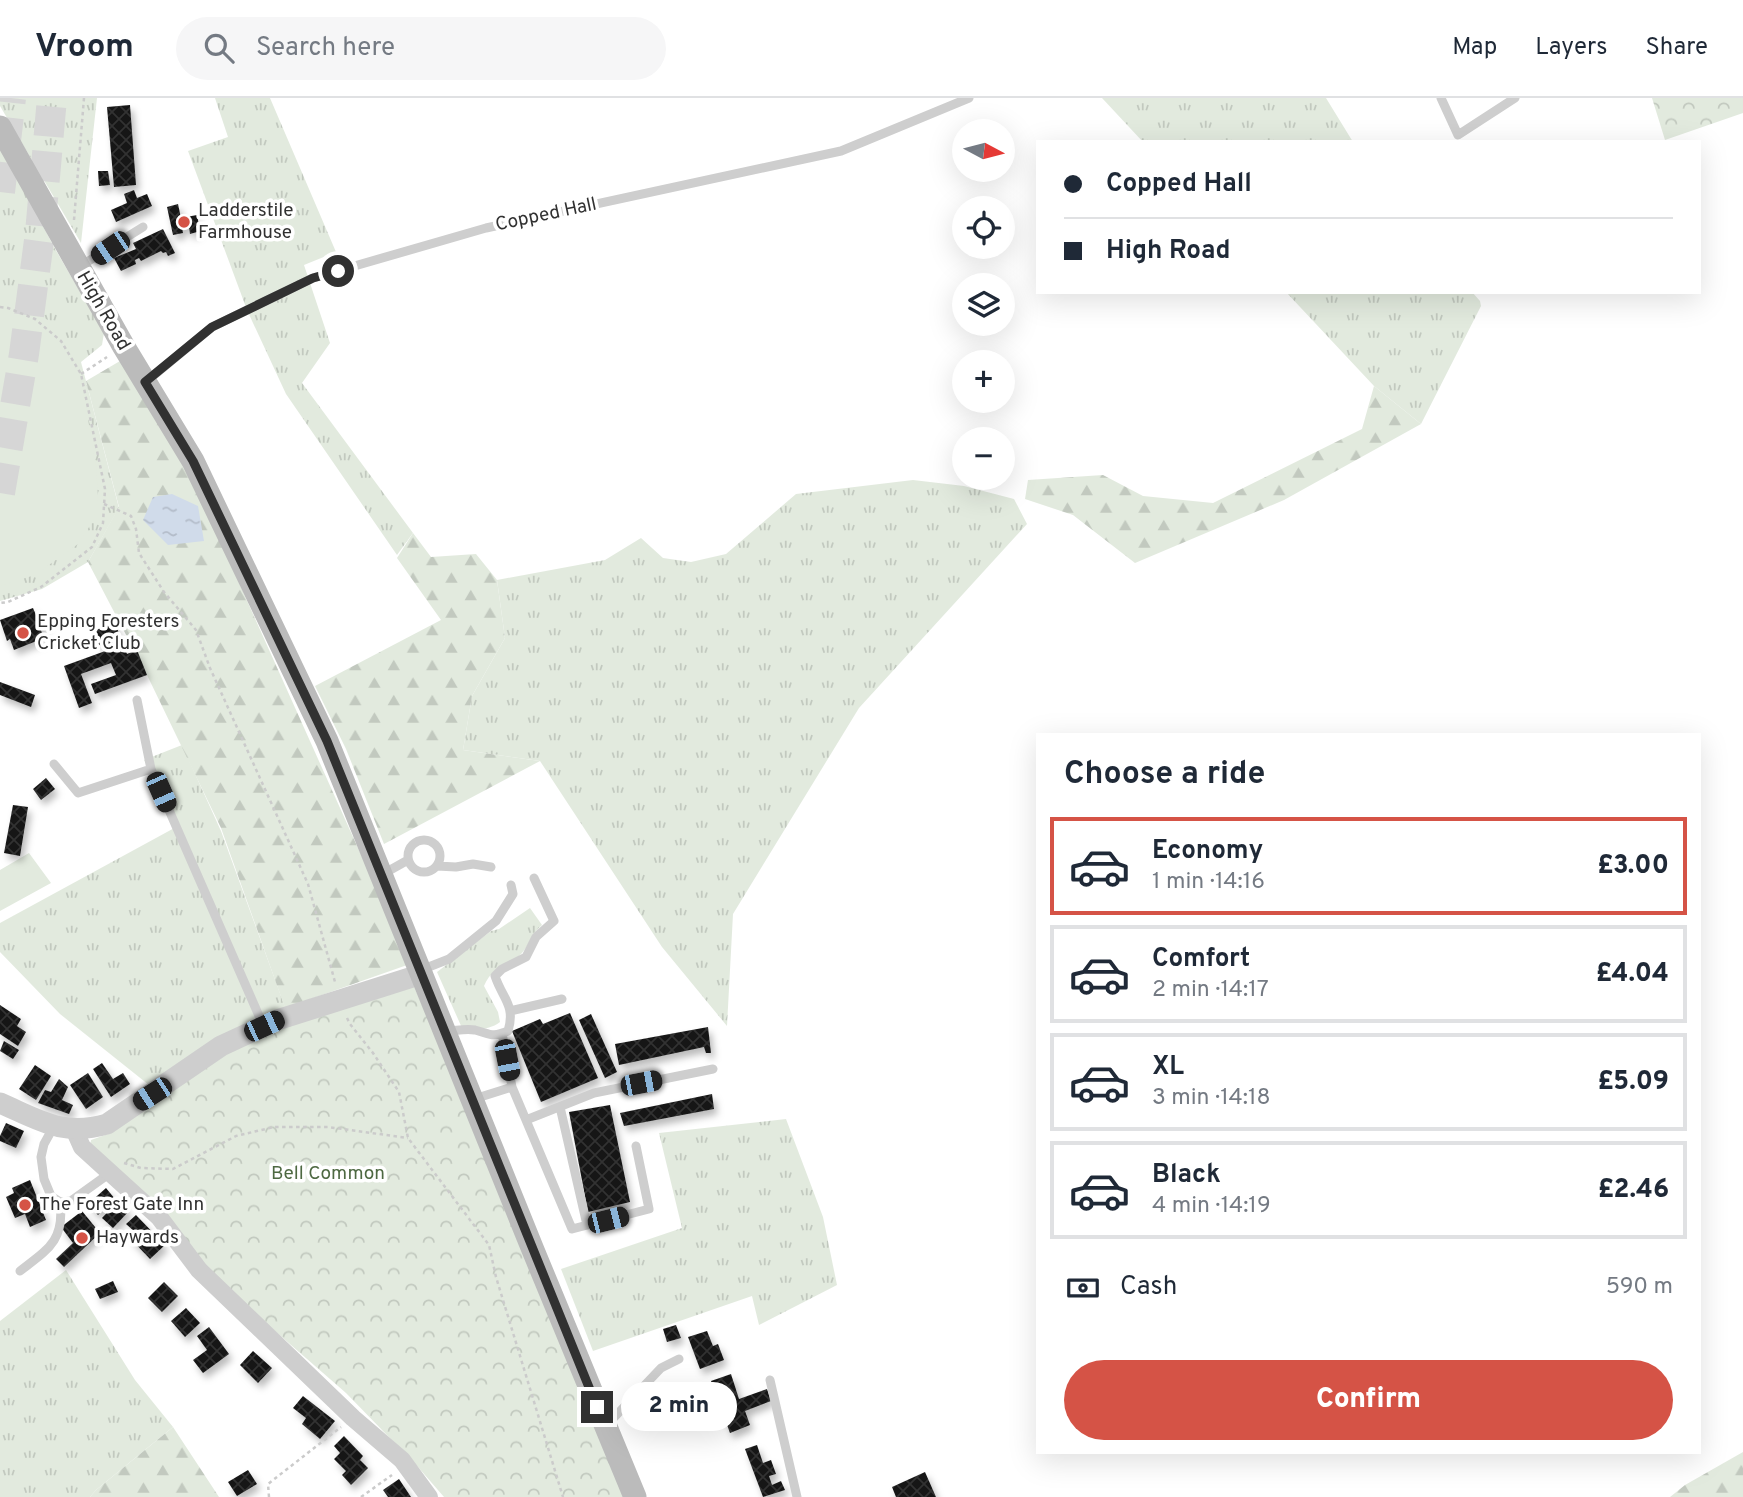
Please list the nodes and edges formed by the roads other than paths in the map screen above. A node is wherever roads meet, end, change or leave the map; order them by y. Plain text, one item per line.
1 (969, 98) edge
2 (1441, 98) edge
3 (1515, 98) edge
4 (0, 127) edge
5 (143, 227) dead end
6 (75, 262) junction
7 (145, 382) junction
8 (136, 700) dead end
9 (54, 764) dead end
10 (151, 769) junction
11 (408, 860) junction
12 (436, 866) junction
13 (491, 867) dead end
14 (381, 874) junction
15 (534, 878) dead end
16 (511, 886) dead end
17 (421, 972) junction
18 (562, 999) dead end
19 (510, 1011) junction
20 (264, 1026) junction
21 (445, 1031) junction
22 (502, 1033) junction
23 (713, 1069) dead end
24 (512, 1087) junction
25 (472, 1100) junction
26 (0, 1103) edge
27 (560, 1107) junction
28 (526, 1121) junction
29 (64, 1128) junction
30 (636, 1146) dead end
31 (111, 1172) junction
32 (60, 1202) junction
33 (587, 1225) junction
34 (20, 1271) dead end
35 (679, 1359) dead end
36 (770, 1380) dead end
37 (605, 1427) junction
38 (429, 1497) edge
39 (635, 1497) edge
40 (797, 1497) edge

1 - 7 lane, Copped Hall
2 - 3 lane
4 - 6 main road, High Road
5 - 6 lane
6 - 7 main road, High Road
7 - 14 main road, High Road
8 - 10 lane
9 - 10 lane
10 - 20 lane
11 - 12 lane
11 - 12 lane
11 - 14 lane
12 - 13 lane
14 - 17 main road, High Road
15 - 19 lane
16 - 17 lane
17 - 20 street
17 - 21 main road, High Road
18 - 19 lane
19 - 22 lane
20 - 29 street
21 - 22 lane
21 - 25 main road, High Road
22 - 24 lane
23 - 27 lane
24 - 25 lane
24 - 28 lane
25 - 37 main road, High Road
26 - 29 street
27 - 28 lane
27 - 33 lane
28 - 33 lane
29 - 31 street
29 - 32 lane
30 - 33 lane
31 - 32 lane
31 - 38 street
32 - 34 lane
35 - 37 lane
36 - 40 lane
37 - 39 main road, High Road

